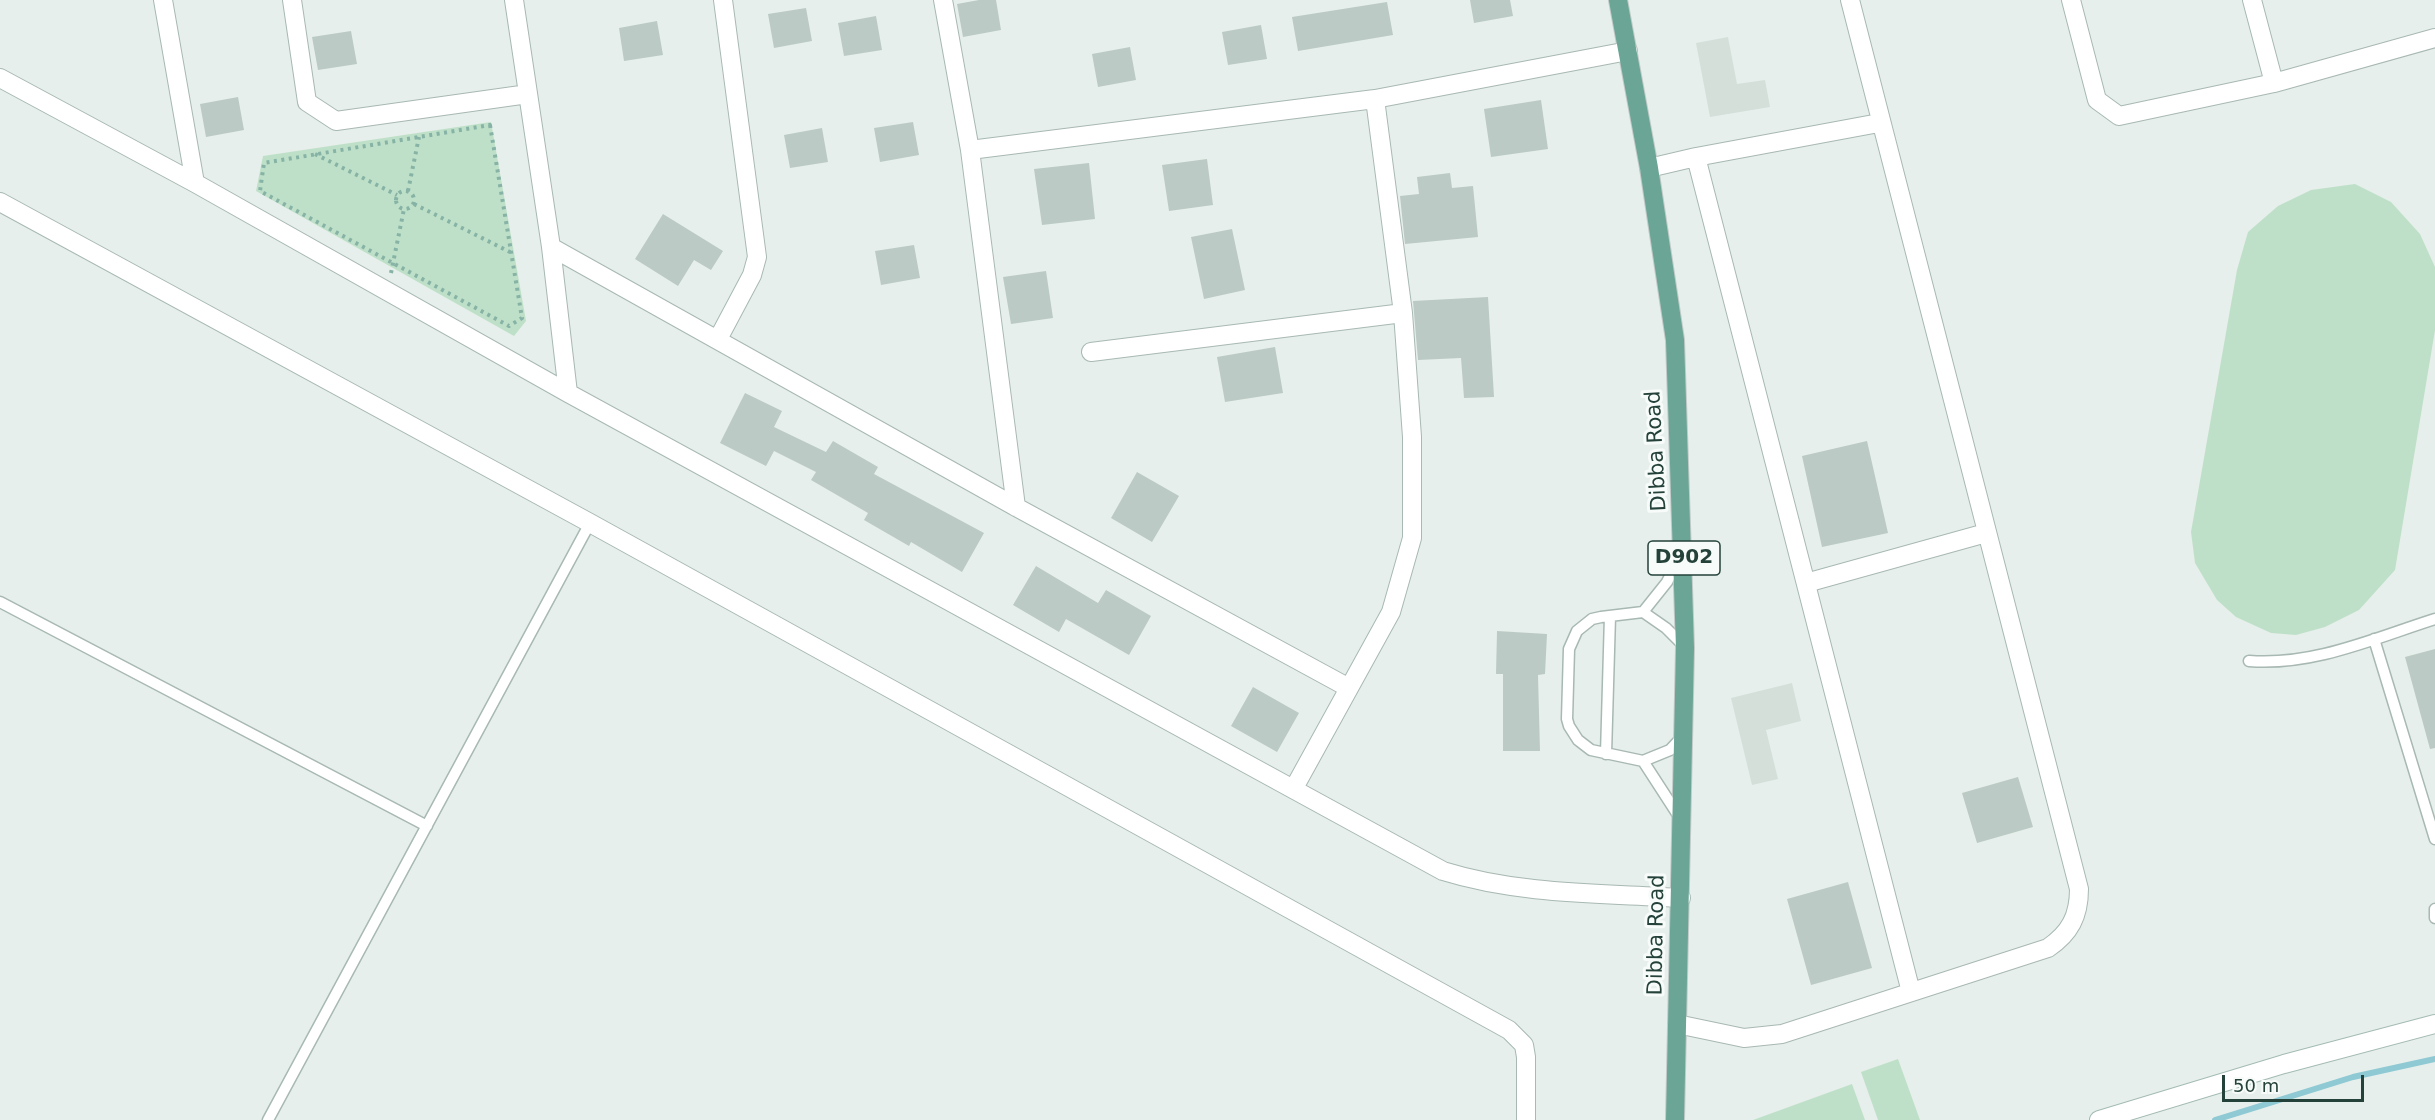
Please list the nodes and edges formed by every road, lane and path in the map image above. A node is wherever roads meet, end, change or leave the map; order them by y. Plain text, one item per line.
1 (163, 0) edge
2 (292, 0) edge
3 (514, 0) edge
4 (723, 0) edge
5 (943, 0) edge
6 (1618, 0) edge
7 (1850, 0) edge
8 (2071, 0) edge
9 (2252, 0) edge
10 (2435, 38) edge
11 (1628, 51) junction
12 (0, 78) edge
13 (2274, 83) junction
14 (528, 94) junction
15 (1375, 99) junction
16 (1879, 123) junction
17 (419, 137) junction
18 (970, 150) junction
19 (315, 154) junction
20 (1696, 157) junction
21 (1649, 168) junction
22 (195, 183) junction
23 (408, 191) junction
24 (397, 195) junction
25 (0, 202) edge
26 (414, 204) junction
27 (404, 209) junction
28 (551, 247) junction
29 (511, 252) junction
30 (393, 263) junction
31 (387, 291) junction
32 (1403, 313) junction
33 (718, 339) junction
34 (1091, 352) dead end
35 (568, 393) junction
36 (1016, 507) junction
37 (590, 523) junction
38 (1986, 534) junction
39 (1684, 546) junction
40 (1806, 583) junction
41 (0, 602) edge
42 (1643, 612) junction
43 (1610, 616) junction
44 (2435, 619) edge
45 (2374, 639) junction
46 (1685, 648) junction
47 (2249, 661) dead end
48 (1349, 688) junction
49 (1684, 736) junction
50 (1606, 754) junction
51 (1642, 761) junction
52 (1294, 788) junction
53 (1681, 821) junction
54 (427, 826) junction
55 (2435, 838) edge
56 (1682, 898) junction
57 (2435, 909) edge
58 (2435, 918) edge
59 (1911, 992) junction
60 (1677, 1024) junction
61 (2435, 1024) edge
62 (268, 1120) edge
63 (1526, 1120) edge
64 (1675, 1120) edge
65 (2099, 1120) edge

1 - 22 street
2 - 14 street
3 - 14 street
4 - 33 street
5 - 18 street
6 - 11 main road, Dibba Road / D902
7 - 16 street
8 - 13 street
9 - 13 street
10 - 13 street
11 - 15 street
11 - 21 main road, Dibba Road / D902
12 - 22 street
14 - 28 street
15 - 18 street
15 - 32 street
16 - 20 street
16 - 38 street
17 - 19 path
17 - 23 path
17 - 29 path
18 - 36 street
19 - 24 path
19 - 30 path
20 - 21 street
20 - 40 street
21 - 39 main road, Dibba Road / D902
22 - 31 street
23 - 24 path
23 - 26 path
24 - 27 path
25 - 37 street
26 - 27 path
26 - 29 path
27 - 30 path
28 - 33 street
28 - 35 street
29 - 30 path
30 - 31 path
31 - 35 street
32 - 34 street
32 - 48 street
33 - 36 street
35 - 52 street
36 - 48 street
37 - 54 lane
37 - 63 street
38 - 40 street
38 - 59 street
39 - 42 lane
39 - 46 main road, Dibba Road / D902
40 - 59 street
41 - 54 lane
42 - 43 lane
42 - 46 lane
43 - 50 lane
43 - 50 lane
44 - 45 lane
45 - 47 lane
45 - 55 lane
46 - 49 main road, Dibba Road / D902
48 - 52 street
49 - 51 lane
49 - 53 main road, Dibba Road / D902
50 - 51 lane
51 - 53 lane
52 - 56 street
53 - 56 main road, Dibba Road / D902
54 - 62 lane
56 - 60 main road, Dibba Road / D902
57 - 58 lane
59 - 60 street
60 - 64 main road, Dibba Road / D902
61 - 65 street

